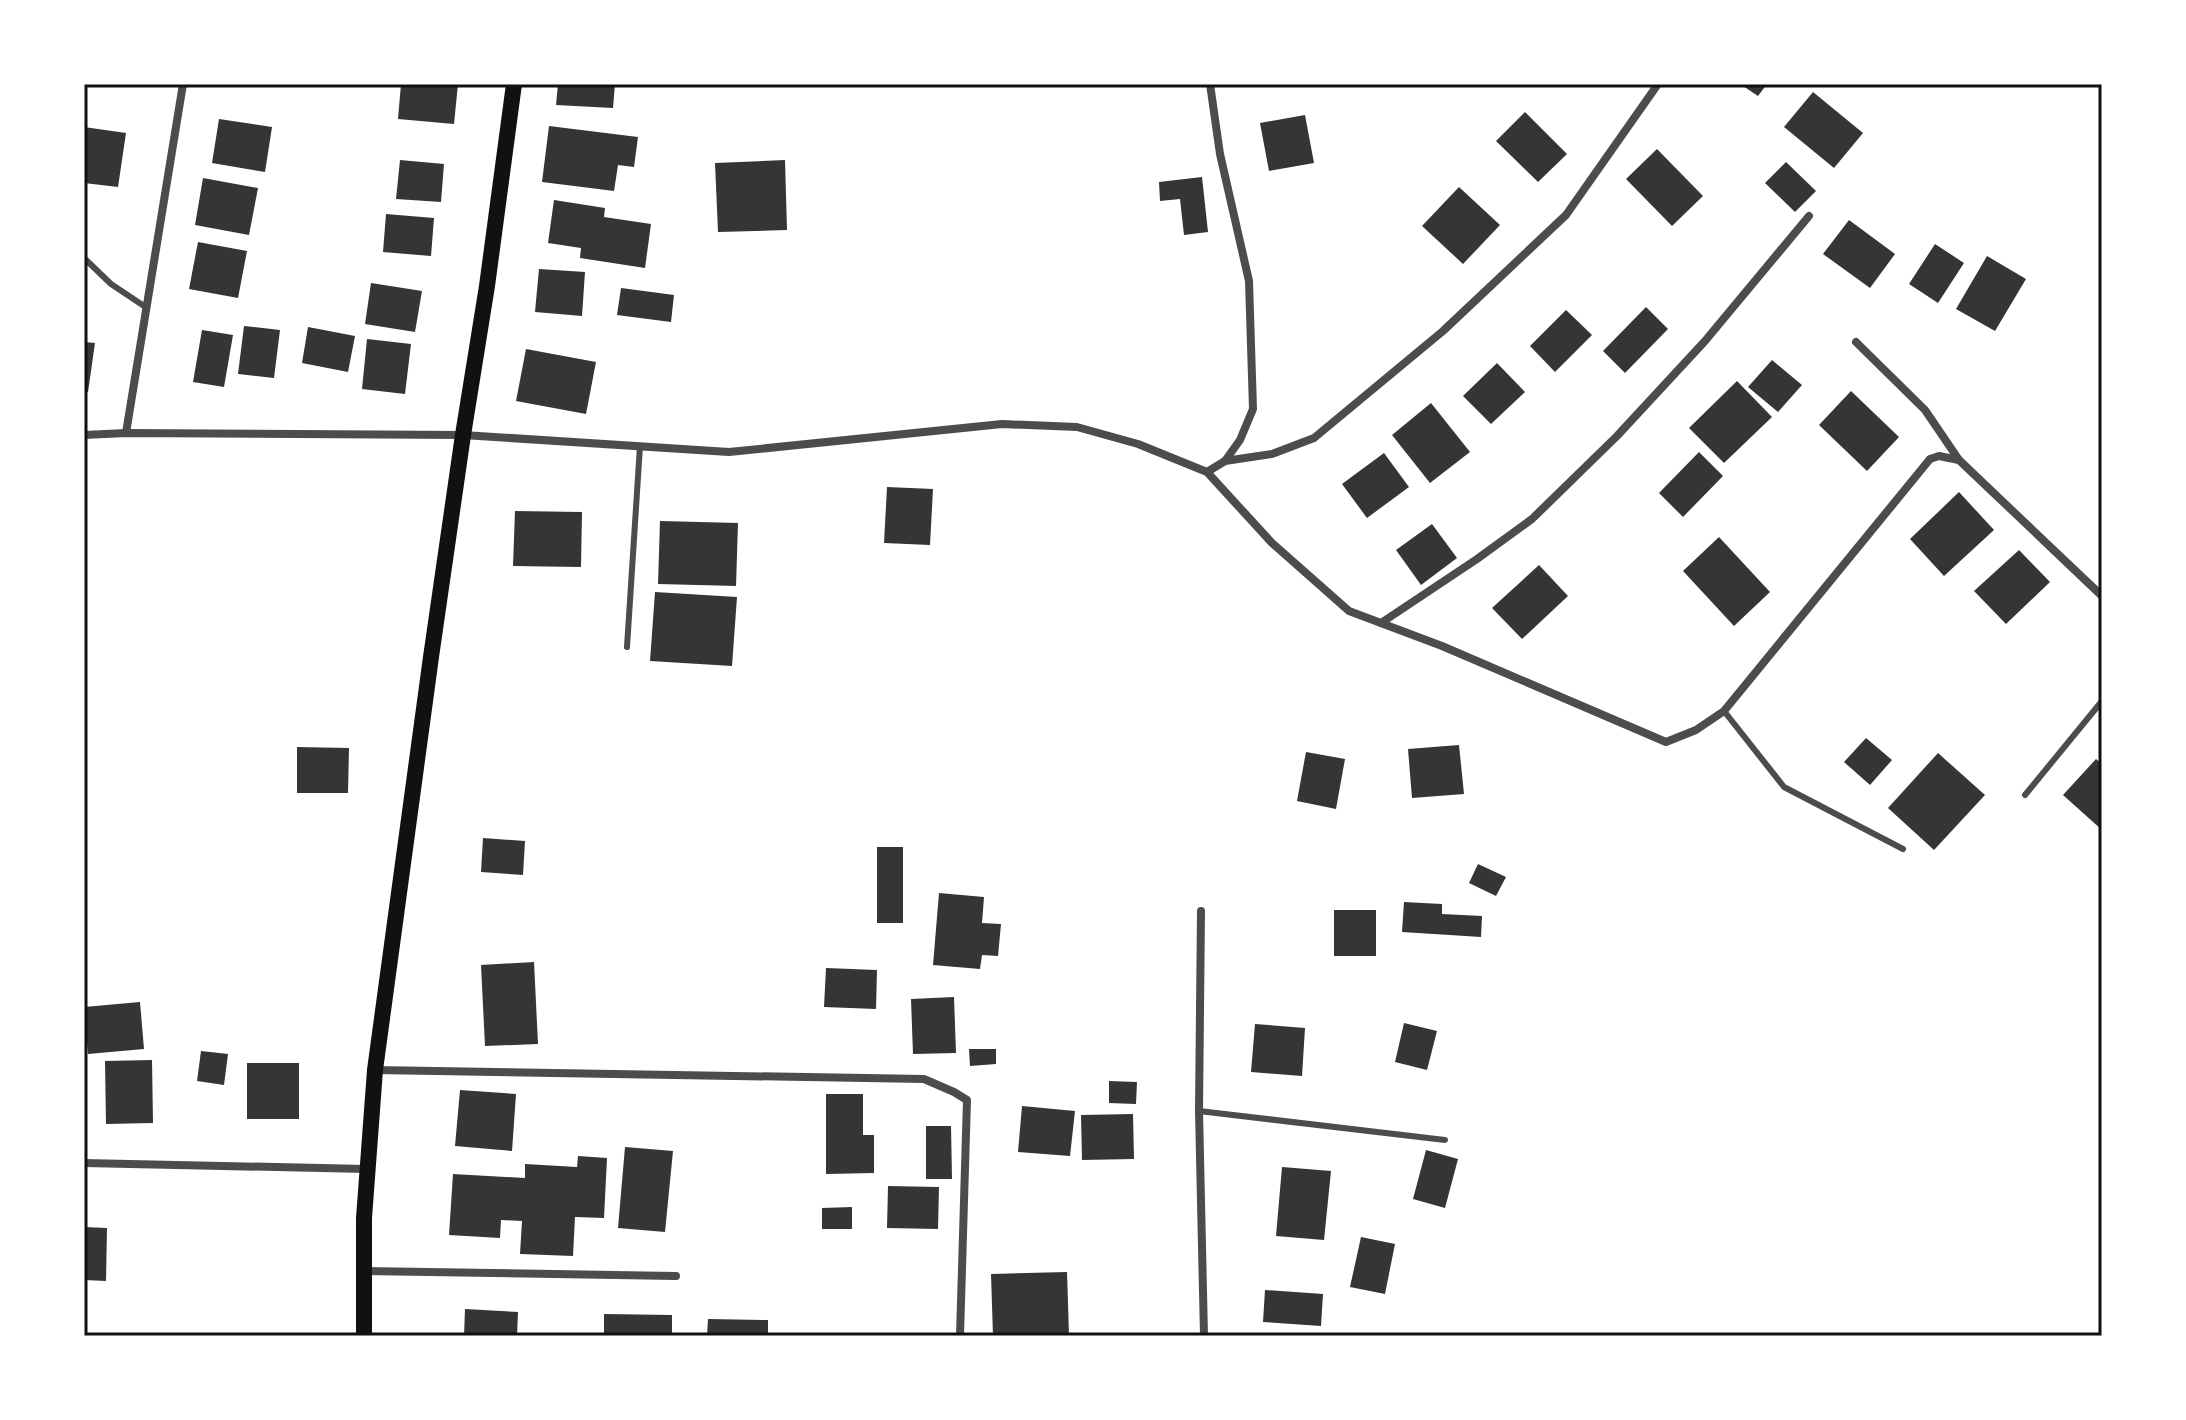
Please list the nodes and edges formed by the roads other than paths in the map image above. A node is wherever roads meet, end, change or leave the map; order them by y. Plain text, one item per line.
1 (183, 84) edge
2 (514, 84) edge
3 (1210, 84) edge
4 (1658, 84) edge
5 (1809, 216) dead end
6 (84, 258) edge
7 (147, 308) junction
8 (1856, 342) dead end
9 (126, 433) junction
10 (84, 435) edge
11 (463, 435) junction
12 (640, 446) junction
13 (1959, 460) junction
14 (1225, 461) junction
15 (1207, 472) junction
16 (2102, 596) edge
17 (1381, 623) junction
18 (627, 647) dead end
19 (2102, 701) edge
20 (1724, 711) junction
21 (2025, 795) dead end
22 (1903, 849) dead end
23 (1201, 911) dead end
24 (375, 1070) junction
25 (1199, 1111) junction
26 (1445, 1140) dead end
27 (84, 1163) edge
28 (366, 1169) junction
29 (363, 1271) junction
30 (676, 1276) dead end
31 (364, 1336) edge
32 (960, 1336) edge
33 (1204, 1336) edge

1 - 7 street
2 - 11 main road
3 - 14 street
4 - 14 street
5 - 17 street
6 - 7 lane
7 - 9 street
8 - 13 street
9 - 10 street
9 - 11 street
11 - 12 street
11 - 24 main road
12 - 15 street
12 - 18 lane
13 - 16 street
13 - 20 street
14 - 15 street
15 - 17 street
17 - 20 street
19 - 21 lane
20 - 22 lane
23 - 25 street
24 - 28 main road
24 - 32 street
25 - 26 lane
25 - 33 street
27 - 28 street
28 - 29 main road
29 - 30 street
29 - 31 main road

